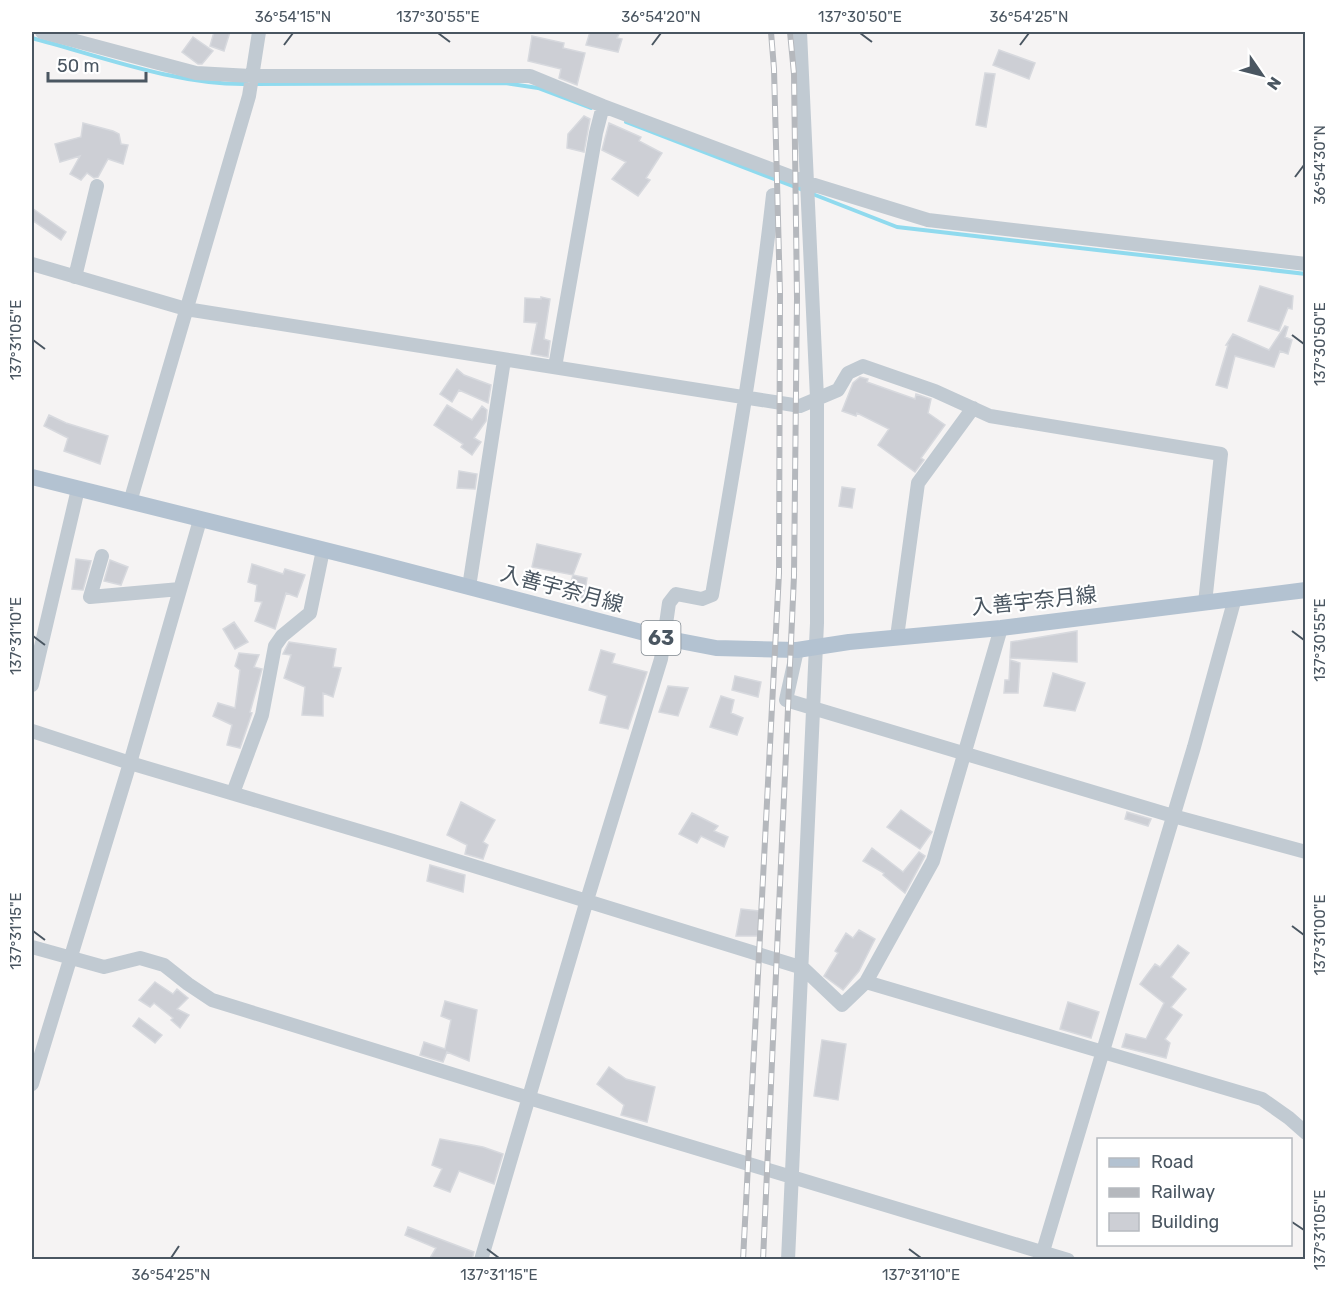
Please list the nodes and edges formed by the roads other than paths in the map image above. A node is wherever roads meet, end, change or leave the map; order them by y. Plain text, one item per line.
1 (42, 32) edge
2 (259, 32) edge
3 (800, 32) edge
4 (251, 75) junction
5 (603, 106) junction
6 (808, 183) junction
7 (97, 186) dead end
8 (773, 195) dead end
9 (32, 264) edge
10 (1305, 264) edge
11 (75, 277) junction
12 (186, 309) junction
13 (504, 360) junction
14 (555, 367) junction
15 (746, 398) junction
16 (817, 398) junction
17 (973, 408) junction
18 (32, 477) edge
19 (78, 489) junction
20 (129, 502) junction
21 (201, 520) junction
22 (323, 550) junction
23 (102, 556) dead end
24 (469, 587) junction
25 (180, 589) junction
26 (1305, 590) edge
27 (1235, 598) junction
28 (1205, 603) junction
29 (1001, 628) junction
30 (897, 638) junction
31 (664, 639) junction
32 (816, 647) junction
33 (797, 650) junction
34 (32, 685) edge
35 (812, 707) junction
36 (32, 731) edge
37 (963, 753) junction
38 (130, 763) junction
39 (233, 793) junction
40 (1173, 816) junction
41 (1305, 852) edge
42 (587, 900) junction
43 (32, 947) edge
44 (69, 958) junction
45 (803, 968) junction
46 (866, 982) junction
47 (1101, 1050) junction
48 (32, 1084) edge
49 (529, 1098) junction
50 (1305, 1133) edge
51 (792, 1177) junction
52 (1042, 1256) edge
53 (481, 1260) edge
54 (788, 1260) edge
55 (1068, 1260) edge

1 - 4 street
2 - 4 street
3 - 6 street
4 - 5 street
4 - 12 street
5 - 6 street
5 - 14 street
6 - 10 street
6 - 16 street
7 - 11 street
8 - 15 street
9 - 11 street
11 - 12 street
12 - 13 street
12 - 20 street
13 - 14 street
13 - 24 street
14 - 15 street
15 - 16 street
15 - 31 street
16 - 17 street
16 - 32 street
17 - 28 street
17 - 30 street
18 - 19 main road, 入善宇奈月線 / 63
19 - 20 main road, 入善宇奈月線 / 63
19 - 34 street
20 - 21 main road, 入善宇奈月線 / 63
21 - 22 main road, 入善宇奈月線 / 63
21 - 25 street
22 - 24 main road, 入善宇奈月線 / 63
22 - 39 street
23 - 25 street
24 - 31 main road, 入善宇奈月線 / 63
25 - 38 street
26 - 27 main road, 入善宇奈月線 / 63
27 - 28 main road, 入善宇奈月線 / 63
27 - 40 street
28 - 29 main road, 入善宇奈月線 / 63
29 - 30 main road, 入善宇奈月線 / 63
29 - 37 street
30 - 32 main road, 入善宇奈月線 / 63
31 - 33 main road, 入善宇奈月線 / 63
31 - 42 street
32 - 33 main road, 入善宇奈月線 / 63
32 - 35 street
33 - 35 street
35 - 37 street
35 - 45 street
36 - 38 street
37 - 40 street
37 - 46 street
38 - 39 street
38 - 44 street
39 - 42 street
40 - 41 street
40 - 47 street
42 - 45 street
42 - 49 street
43 - 44 street
44 - 48 street
44 - 49 street
45 - 46 street
45 - 51 street
46 - 47 street
47 - 50 street
47 - 52 street
49 - 51 street
49 - 53 street
51 - 52 street
51 - 54 street
52 - 55 street

